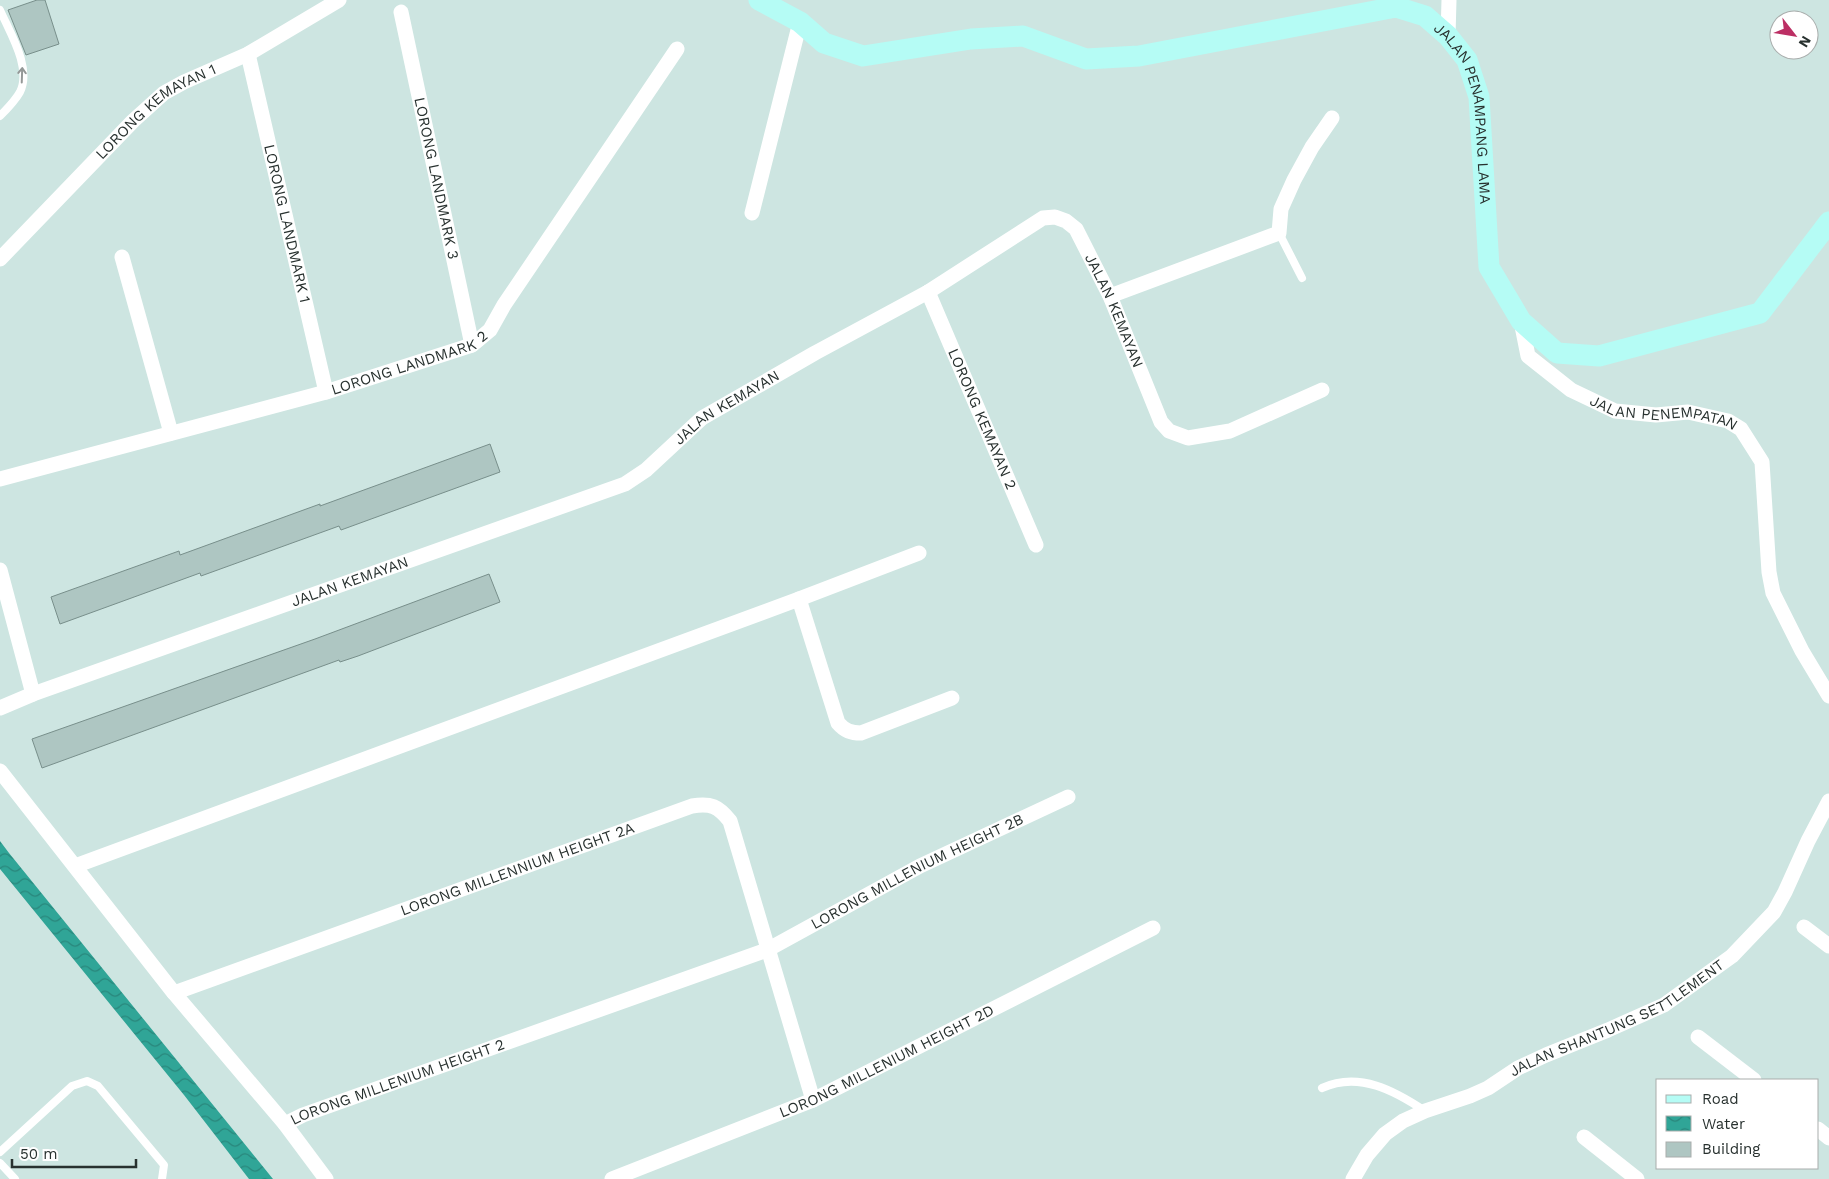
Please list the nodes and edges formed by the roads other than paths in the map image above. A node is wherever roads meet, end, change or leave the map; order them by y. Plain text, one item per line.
1 (339, 0) edge
2 (760, 0) edge
3 (1449, 0) edge
4 (1397, 4) edge
5 (0, 10) edge
6 (401, 12) dead end
7 (800, 22) junction
8 (1448, 36) junction
9 (677, 49) dead end
10 (248, 54) junction
11 (0, 116) edge
12 (1332, 118) dead end
13 (752, 213) dead end
14 (1829, 222) edge
15 (1279, 233) junction
16 (122, 257) dead end
17 (0, 259) edge
18 (1302, 278) dead end
19 (928, 292) junction
20 (1110, 296) junction
21 (1521, 321) junction
22 (472, 345) junction
23 (1322, 390) dead end
24 (326, 392) junction
25 (171, 433) junction
26 (0, 479) edge
27 (1036, 545) dead end
28 (919, 553) dead end
29 (0, 570) edge
30 (798, 599) junction
31 (34, 694) junction
32 (1829, 696) edge
33 (952, 698) dead end
34 (0, 708) edge
35 (0, 771) edge
36 (1068, 797) dead end
37 (1829, 801) edge
38 (75, 866) junction
39 (1804, 927) dead end
40 (1153, 928) dead end
41 (1829, 946) edge
42 (768, 950) junction
43 (174, 993) junction
44 (1698, 1037) dead end
45 (1753, 1079) edge
46 (1322, 1088) dead end
47 (814, 1100) junction
48 (1425, 1111) junction
49 (285, 1124) junction
50 (1819, 1130) edge
51 (1584, 1137) dead end
52 (1829, 1138) edge
53 (0, 1152) edge
54 (0, 1163) edge
55 (15, 1179) edge
56 (162, 1179) edge
57 (326, 1179) edge
58 (612, 1179) edge
59 (1353, 1179) edge
60 (1637, 1179) edge

1 - 10 street, LORONG KEMAYAN 1
2 - 7 main road, JALAN PENAMPANG LAMA
3 - 8 street
4 - 7 main road, JALAN PENAMPANG LAMA
4 - 8 main road, JALAN PENAMPANG LAMA
11 -> 5 lane
6 - 22 street, LORONG LANDMARK 3
7 - 13 street
8 - 21 main road, JALAN PENAMPANG LAMA
9 - 22 street, LORONG LANDMARK 2
10 - 17 street, LORONG KEMAYAN 1
10 - 24 street, LORONG LANDMARK 1
12 - 15 street
14 - 21 main road, JALAN PENAMPANG LAMA
15 - 18 lane
15 - 20 street
16 - 25 street
19 - 20 street, JALAN KEMAYAN
19 - 27 street, LORONG KEMAYAN 2
19 - 31 street, JALAN KEMAYAN
20 - 23 street, JALAN KEMAYAN
21 - 32 street, JALAN PENEMPATAN
22 - 24 street, LORONG LANDMARK 2
24 - 25 street, LORONG LANDMARK 2
25 - 26 street, LORONG LANDMARK 2
28 - 30 street
29 - 31 street
30 - 33 street
30 - 38 street
31 - 34 street, JALAN KEMAYAN
35 - 38 street, LORONG MILLENIUM HEIGHT 2
36 - 42 street, LORONG MILLENIUM HEIGHT 2B
37 - 48 street, JALAN SHANTUNG SETTLEMENT
38 - 43 street, LORONG MILLENIUM HEIGHT 2
39 - 41 street
40 - 47 street, LORONG MILLENIUM HEIGHT 2D
42 - 43 street, LORONG MILLENNIUM HEIGHT 2A
42 - 47 street
42 - 49 street, LORONG MILLENIUM HEIGHT 2
43 - 49 street, LORONG MILLENIUM HEIGHT 2
44 - 45 street
46 - 48 lane
47 - 58 street, LORONG MILLENIUM HEIGHT 2D
48 - 59 street, JALAN SHANTUNG SETTLEMENT
49 - 57 street
50 - 52 street
51 - 60 street
53 - 56 lane
54 - 55 lane

